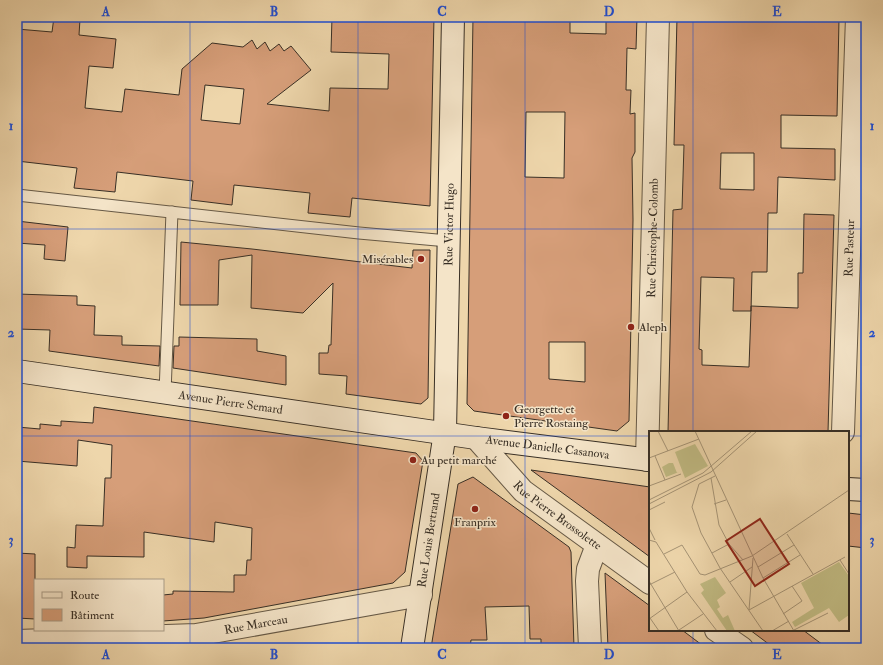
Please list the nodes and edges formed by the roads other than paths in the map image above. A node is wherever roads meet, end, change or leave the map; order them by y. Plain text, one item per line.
1 (453, 17) edge
2 (658, 17) edge
3 (857, 17) edge
4 (17, 195) edge
5 (172, 212) junction
6 (448, 241) junction
7 (17, 371) edge
8 (165, 393) junction
9 (843, 431) edge
10 (446, 432) junction
11 (476, 438) junction
12 (648, 460) edge
13 (849, 489) edge
14 (866, 490) edge
15 (596, 545) junction
16 (649, 582) edge
17 (421, 595) junction
18 (717, 631) edge
19 (17, 641) edge
20 (66, 644) edge
21 (412, 648) edge
22 (590, 648) edge
23 (742, 648) edge

1 - 6 street, Rue Victor Hugo
2 - 12 street, Rue Christophe-Colomb
3 - 9 street, Rue Pasteur
4 - 5 lane
5 - 6 lane
5 - 8 lane
6 - 10 street, Rue Victor Hugo
7 - 8 street, Avenue Pierre Semard
8 - 10 street, Avenue Pierre Semard
10 - 11 street, Avenue Danielle Casanova
10 - 17 street, Rue Louis Bertrand
11 - 12 street, Avenue Danielle Casanova
11 - 15 street, Rue Pierre Brossolette
13 - 14 street
15 - 16 street, Rue Pierre Brossolette
15 - 22 street
17 - 20 street, Rue Marceau
17 - 21 street, Rue Louis Bertrand
18 - 23 street
19 - 20 street, Rue Marceau

